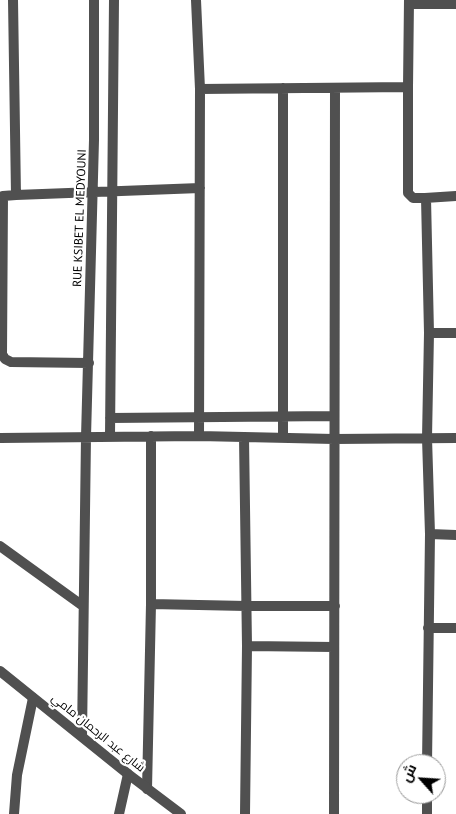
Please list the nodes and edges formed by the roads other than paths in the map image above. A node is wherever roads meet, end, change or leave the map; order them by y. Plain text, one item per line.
1 (13, 0) edge
2 (94, 0) edge
3 (114, 0) edge
4 (196, 0) edge
5 (409, 2) edge
6 (456, 4) edge
7 (408, 87) junction
8 (283, 88) junction
9 (335, 88) junction
10 (200, 89) junction
11 (200, 188) junction
12 (92, 191) junction
13 (112, 191) junction
14 (16, 195) junction
15 (2, 196) edge
16 (456, 196) edge
17 (426, 198) junction
18 (429, 333) junction
19 (456, 333) edge
20 (89, 363) junction
21 (199, 416) junction
22 (283, 416) junction
23 (334, 416) junction
24 (110, 418) junction
25 (110, 436) junction
26 (151, 436) junction
27 (199, 436) junction
28 (86, 437) junction
29 (244, 437) junction
30 (283, 437) junction
31 (0, 438) edge
32 (427, 438) junction
33 (456, 438) edge
34 (334, 439) junction
35 (430, 534) junction
36 (456, 535) edge
37 (0, 546) edge
38 (151, 604) junction
39 (83, 606) junction
40 (246, 606) junction
41 (335, 606) junction
42 (428, 628) junction
43 (456, 628) edge
44 (247, 646) junction
45 (334, 647) junction
46 (0, 671) edge
47 (33, 698) junction
48 (82, 736) junction
49 (427, 754) edge
50 (128, 774) junction
51 (147, 789) junction
52 (14, 814) edge
53 (119, 814) edge
54 (181, 814) edge
55 (245, 814) edge
56 (334, 814) edge

1 - 14 street
2 - 12 street, RUE KSIBET EL MEDYOUNI
3 - 13 street
4 - 10 street
5 - 6 street
5 - 7 street
7 - 9 street
7 - 17 street
8 - 9 street
8 - 10 street
8 - 22 street
9 - 23 street
10 - 11 street
11 - 13 street
11 - 21 street
12 - 13 street
12 - 14 street
12 - 20 street, RUE KSIBET EL MEDYOUNI
13 - 24 street
14 - 15 street
15 - 20 street
16 - 17 street
17 - 18 street
18 - 19 street
18 - 32 street
20 - 28 street, RUE KSIBET EL MEDYOUNI
21 - 22 street
21 - 24 street
21 - 27 street
22 - 23 street
22 - 30 street
23 - 34 street
24 - 25 street
25 - 26 street
25 - 28 street
26 - 27 street
26 - 38 street
27 - 29 street
28 - 31 street
28 - 39 street, RUE KSIBET EL MEDYOUNI
29 - 30 street
29 - 40 street
30 - 34 street
32 - 33 street
32 - 34 street
32 - 35 street
34 - 41 street
35 - 36 street
35 - 42 street
37 - 39 street
38 - 40 street
38 - 51 street
39 - 48 street, RUE KSIBET EL MEDYOUNI
40 - 41 street
40 - 44 street
41 - 45 street
42 - 43 street
42 - 49 street
44 - 45 street
44 - 55 street
45 - 56 street
46 - 47 street, شارع عبد الرحمان مامي
47 - 48 street, شارع عبد الرحمان مامي
47 - 52 street
48 - 50 street, شارع عبد الرحمان مامي
50 - 51 street, شارع عبد الرحمان مامي
50 - 53 street
51 - 54 street, شارع عبد الرحمان مامي

